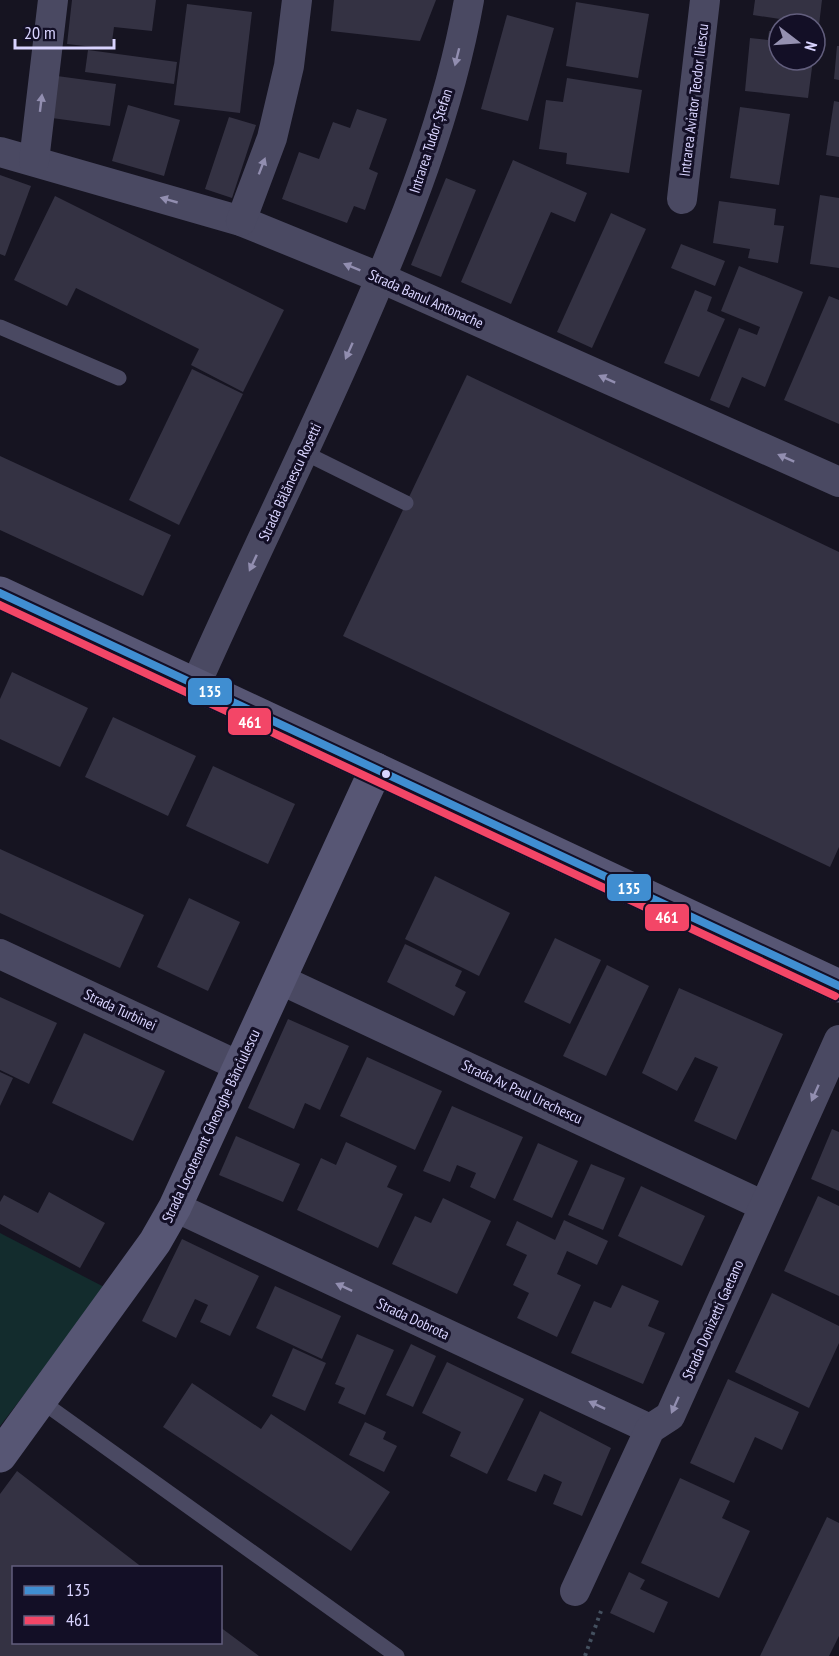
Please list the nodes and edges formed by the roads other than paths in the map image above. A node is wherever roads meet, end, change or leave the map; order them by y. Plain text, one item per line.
1 (53, 0) edge
2 (297, 0) edge
3 (469, 0) edge
4 (705, 0) edge
5 (0, 152) edge
6 (34, 161) junction
7 (682, 199) dead end
8 (241, 221) junction
9 (381, 278) junction
10 (0, 327) edge
11 (119, 378) dead end
12 (305, 453) junction
13 (839, 482) edge
14 (406, 503) dead end
15 (0, 592) edge
16 (196, 684) junction
17 (376, 769) junction
18 (0, 954) edge
19 (279, 979) junction
20 (839, 986) edge
21 (839, 1040) edge
22 (239, 1066) junction
23 (764, 1206) junction
24 (175, 1207) junction
25 (41, 1401) junction
26 (650, 1430) junction
27 (0, 1456) edge
28 (575, 1591) dead end
29 (397, 1656) edge

6 -> 1 street
8 -> 2 street
3 -> 9 street, Intrarea Tudor Ștefan
4 - 7 street, Intrarea Aviator Teodor Iliescu
5 - 6 street, Strada Banul Antonache
8 -> 6 street, Strada Banul Antonache
9 -> 8 street, Strada Banul Antonache
9 -> 12 street, Strada Bălănescu Rosetti
13 -> 9 street, Strada Banul Antonache
10 - 11 lane
12 - 14 lane
12 -> 16 street, Strada Bălănescu Rosetti
15 - 16 street
16 - 17 street
17 - 19 street, Strada Locotenent Gheorghe Bănciulescu
17 - 20 street
18 - 22 street, Strada Turbinei
19 - 22 street, Strada Locotenent Gheorghe Bănciulescu
19 - 23 street, Strada Av. Paul Urechescu
21 -> 23 street, Strada Donizetti Gaetano
22 - 24 street, Strada Locotenent Gheorghe Bănciulescu
23 -> 26 street, Strada Donizetti Gaetano
24 - 25 street, Strada Locotenent Gheorghe Bănciulescu
26 -> 24 street, Strada Dobrota
25 - 27 street, Strada Locotenent Gheorghe Bănciulescu
25 - 29 lane
26 - 28 street, Strada Donizetti Gaetano

